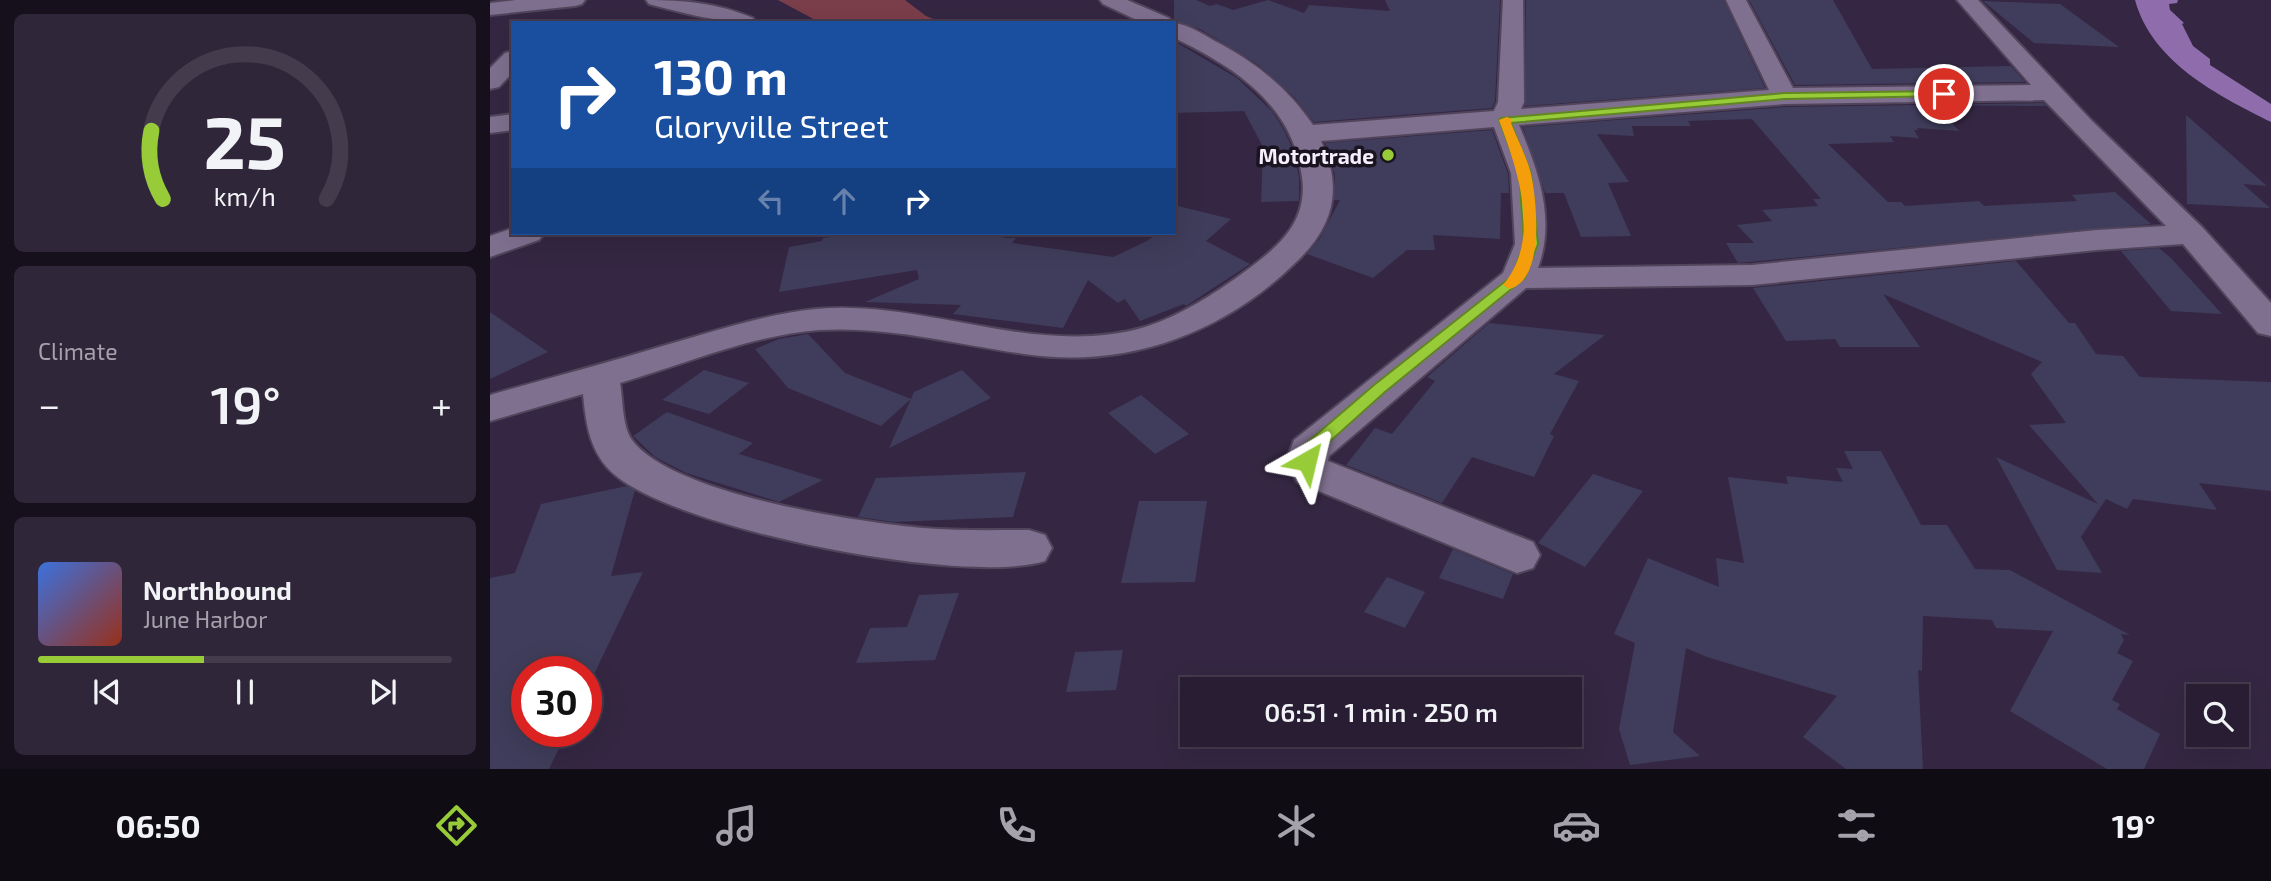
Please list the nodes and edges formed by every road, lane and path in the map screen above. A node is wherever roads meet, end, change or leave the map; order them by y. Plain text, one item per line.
1 (572, 0) edge
2 (656, 0) edge
3 (1110, 0) edge
4 (1513, 0) edge
5 (1736, 0) edge
6 (1967, 0) edge
7 (490, 9) edge
8 (550, 21) edge
9 (740, 21) edge
10 (1157, 21) edge
11 (1176, 30) edge
12 (2050, 92) junction
13 (1785, 96) junction
14 (1504, 120) junction
15 (511, 122) edge
16 (490, 125) edge
17 (1307, 134) junction
18 (2191, 234) junction
19 (523, 235) edge
20 (490, 247) edge
21 (1518, 278) junction
22 (2271, 325) edge
23 (600, 376) junction
24 (490, 408) edge
25 (1029, 548) dead end
26 (1517, 555) dead end

1 - 7 street
1 - 8 street
2 - 9 street
3 - 10 street
4 - 14 street
5 - 13 street
6 - 12 street
11 - 17 street
12 - 13 street
12 - 18 street
13 - 14 street
14 - 17 street
14 - 21 street
15 - 16 street
17 - 23 street
18 - 21 street
18 - 22 street
19 - 20 street
21 - 26 street
23 - 24 street
23 - 25 street

